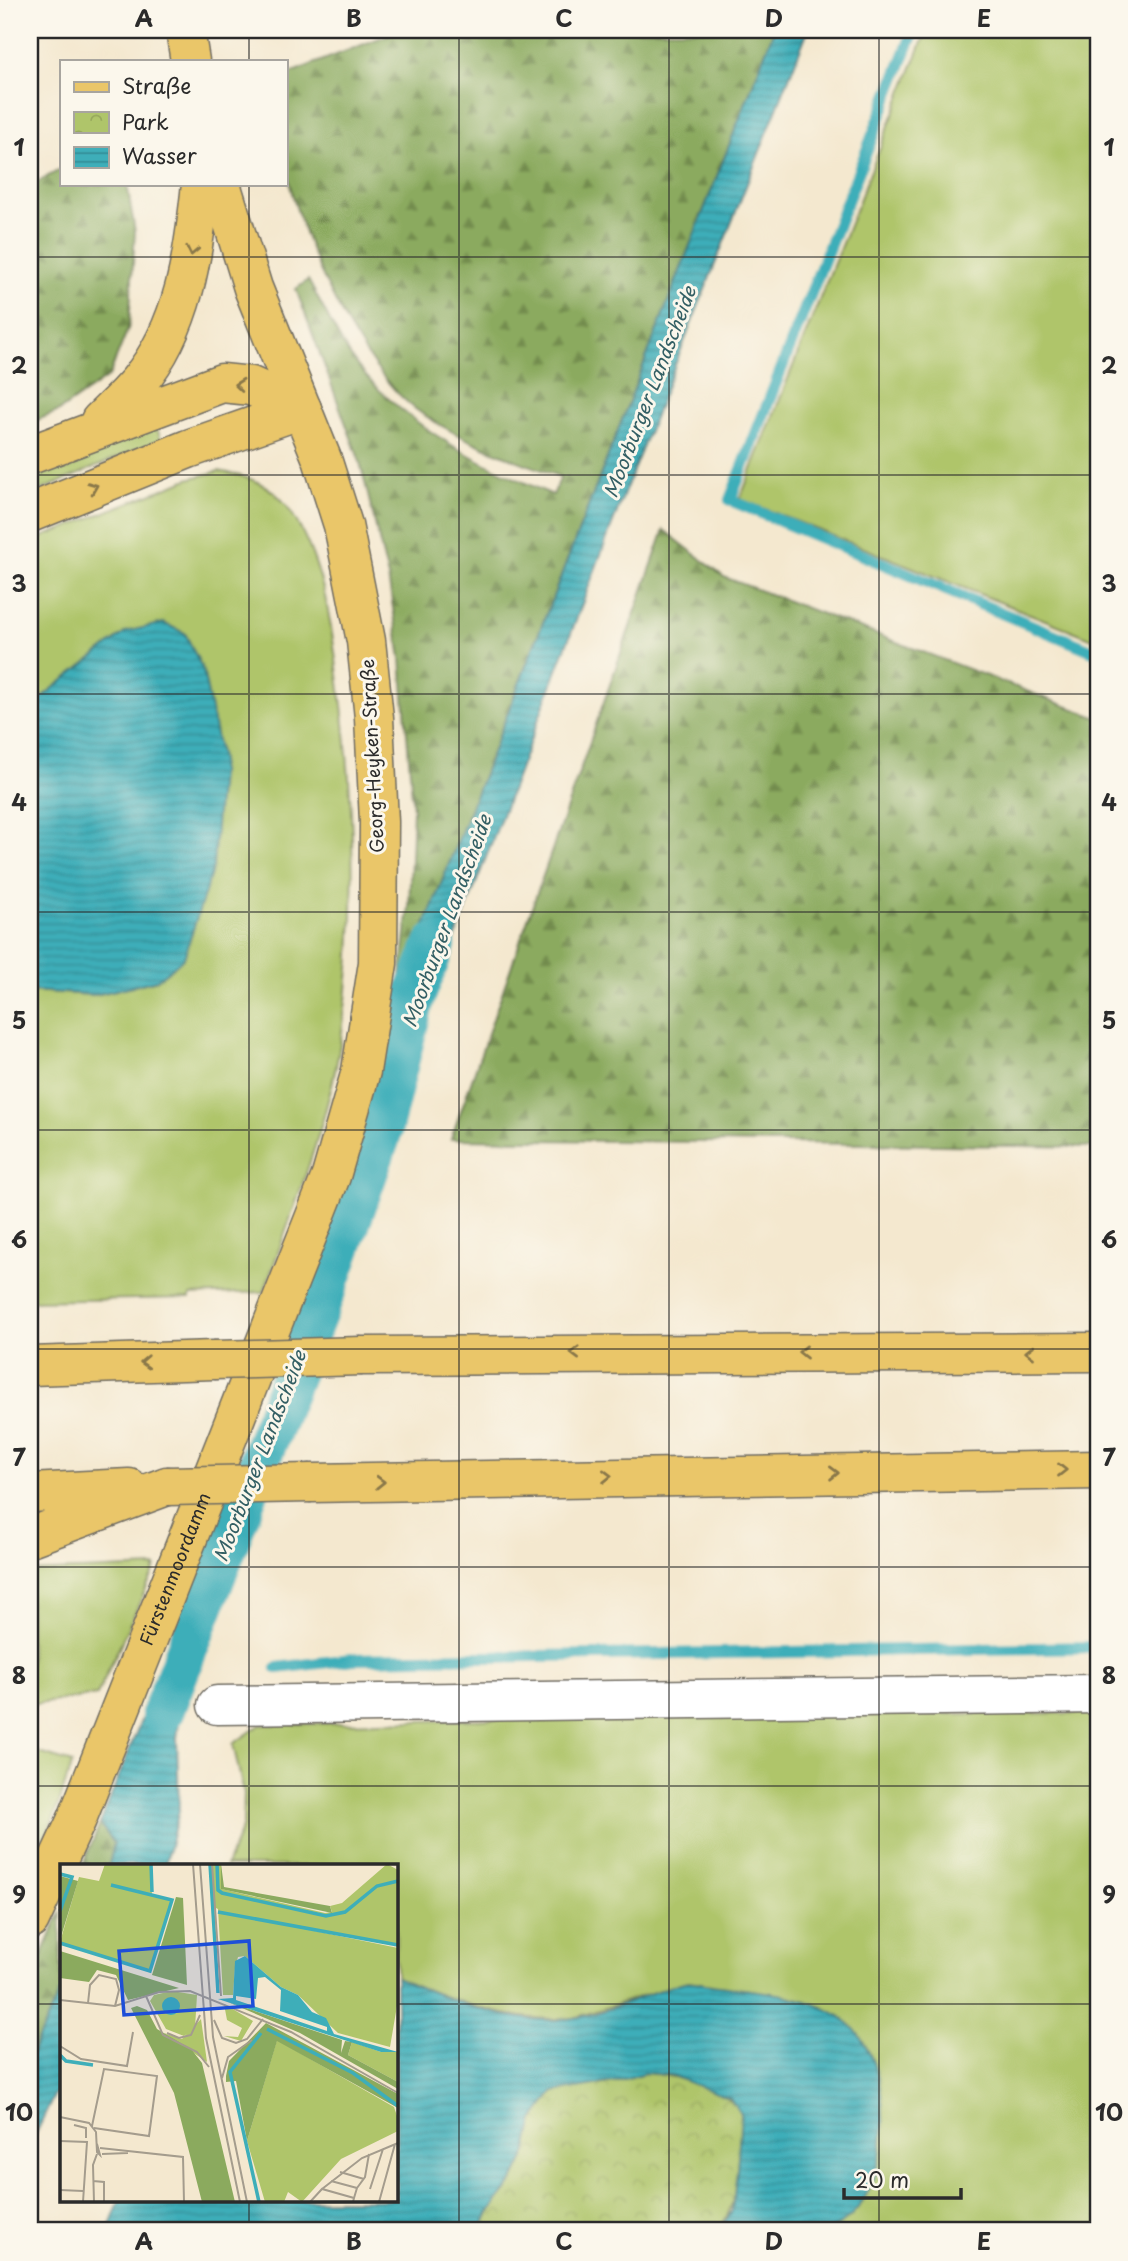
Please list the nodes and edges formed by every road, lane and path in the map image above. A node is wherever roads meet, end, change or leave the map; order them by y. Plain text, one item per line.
1 (185, 30) edge
2 (190, 60) edge
3 (201, 186) edge
4 (222, 186) edge
5 (302, 408) junction
6 (91, 430) junction
7 (30, 455) edge
8 (30, 513) edge
9 (315, 1217) joint
10 (1098, 1352) edge
11 (30, 1366) edge
12 (1098, 1471) edge
13 (167, 1486) junction
14 (30, 1493) edge
15 (30, 1537) edge
16 (1098, 1694) edge
17 (217, 1705) dead end
18 (30, 1920) edge

1 - 2 main road
3 -> 6 main road
4 - 5 main road, Georg-Heyken-Straße
5 -> 6 main road
8 -> 5 main road
5 - 9 main road, Georg-Heyken-Straße
6 - 7 main road
9 - 18 main road, Fürstenmoordamm
10 -> 11 main road, bridge
13 -> 12 main road, bridge
13 - 14 main road
13 - 15 main road
16 - 17 lane

